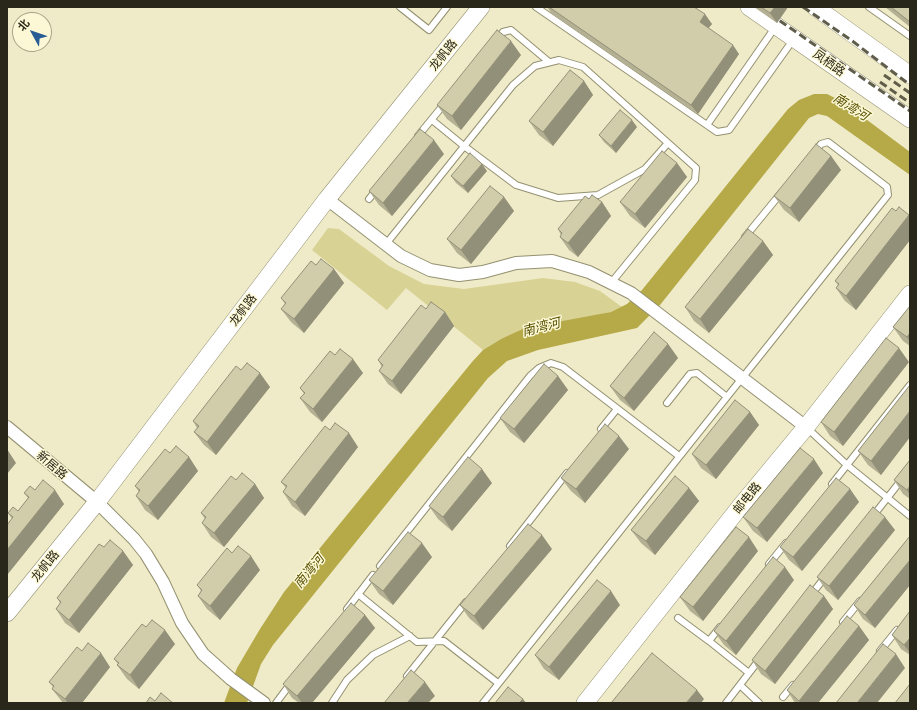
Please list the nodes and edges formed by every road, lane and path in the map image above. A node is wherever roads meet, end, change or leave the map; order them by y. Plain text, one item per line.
1 (400, 7) edge
2 (447, 7) edge
3 (481, 7) edge
4 (536, 7) edge
5 (749, 7) edge
6 (815, 7) edge
7 (869, 7) edge
8 (776, 26) junction
9 (910, 36) edge
10 (794, 38) junction
11 (494, 44) edge
12 (549, 62) junction
13 (910, 75) edge
14 (451, 96) edge
15 (910, 119) edge
16 (432, 120) junction
17 (707, 125) junction
18 (668, 143) junction
19 (412, 144) edge
20 (464, 146) junction
21 (811, 157) edge
22 (379, 186) edge
23 (786, 188) edge
24 (328, 199) junction
25 (369, 199) edge
26 (740, 243) edge
27 (386, 244) junction
28 (611, 283) junction
29 (910, 294) edge
30 (742, 378) junction
31 (910, 385) edge
32 (727, 397) junction
33 (667, 403) dead end
34 (617, 409) junction
35 (7, 427) edge
36 (806, 427) junction
37 (598, 434) edge
38 (679, 456) junction
39 (573, 465) edge
40 (847, 465) junction
41 (910, 469) edge
42 (828, 490) edge
43 (887, 498) junction
44 (97, 502) junction
45 (910, 516) edge
46 (867, 523) edge
47 (788, 540) edge
48 (504, 553) edge
49 (764, 572) edge
50 (828, 573) edge
51 (358, 594) junction
52 (866, 594) edge
53 (470, 597) edge
54 (808, 598) edge
55 (345, 612) edge
56 (7, 613) edge
57 (678, 618) dead end
58 (724, 622) edge
59 (901, 626) edge
60 (837, 630) edge
61 (410, 636) junction
62 (435, 641) junction
63 (709, 641) junction
64 (764, 654) edge
65 (877, 655) edge
66 (749, 673) junction
67 (405, 678) edge
68 (294, 679) edge
69 (798, 679) edge
70 (498, 683) junction
71 (740, 685) junction
72 (783, 697) dead end
73 (263, 702) edge
74 (276, 703) edge
75 (332, 703) edge
76 (483, 703) edge
77 (585, 703) edge
78 (726, 703) edge
79 (759, 703) edge

1 - 2 lane
3 - 24 street, 龙帆路
4 - 17 lane
5 - 8 street, 凤栖路
6 - 13 street
7 - 9 lane
8 - 10 street, 凤栖路
8 - 17 lane
10 - 15 street, 凤栖路
10 - 17 lane
11 - 12 lane
12 - 18 lane
12 - 20 lane
14 - 16 lane
16 - 19 lane
16 - 20 lane
18 - 20 lane
18 - 28 lane
20 - 27 lane
21 - 30 lane
22 - 25 lane
23 - 26 lane
24 - 27 street
24 - 44 street, 龙帆路
27 - 28 street
28 - 30 street
29 - 36 street, 邮电路
30 - 32 lane
30 - 36 street
31 - 40 lane
32 - 33 lane
32 - 38 lane
34 - 37 lane
34 - 38 lane
34 - 51 lane
35 - 44 street, 新居路
36 - 40 lane
36 - 77 street, 邮电路
38 - 70 lane
39 - 48 lane
40 - 42 lane
40 - 43 lane
41 - 43 lane
43 - 45 lane
43 - 46 lane
44 - 56 street, 龙帆路
44 - 73 street, 新居路
47 - 49 lane
50 - 54 lane
51 - 55 lane
51 - 61 lane
52 - 60 lane
53 - 62 lane
57 - 63 lane
58 - 63 lane
59 - 65 lane
61 - 62 lane
61 - 75 lane
62 - 67 lane
62 - 70 lane
63 - 66 lane
64 - 66 lane
66 - 71 lane
68 - 74 lane
69 - 72 lane
70 - 76 lane
71 - 78 lane
71 - 79 lane

